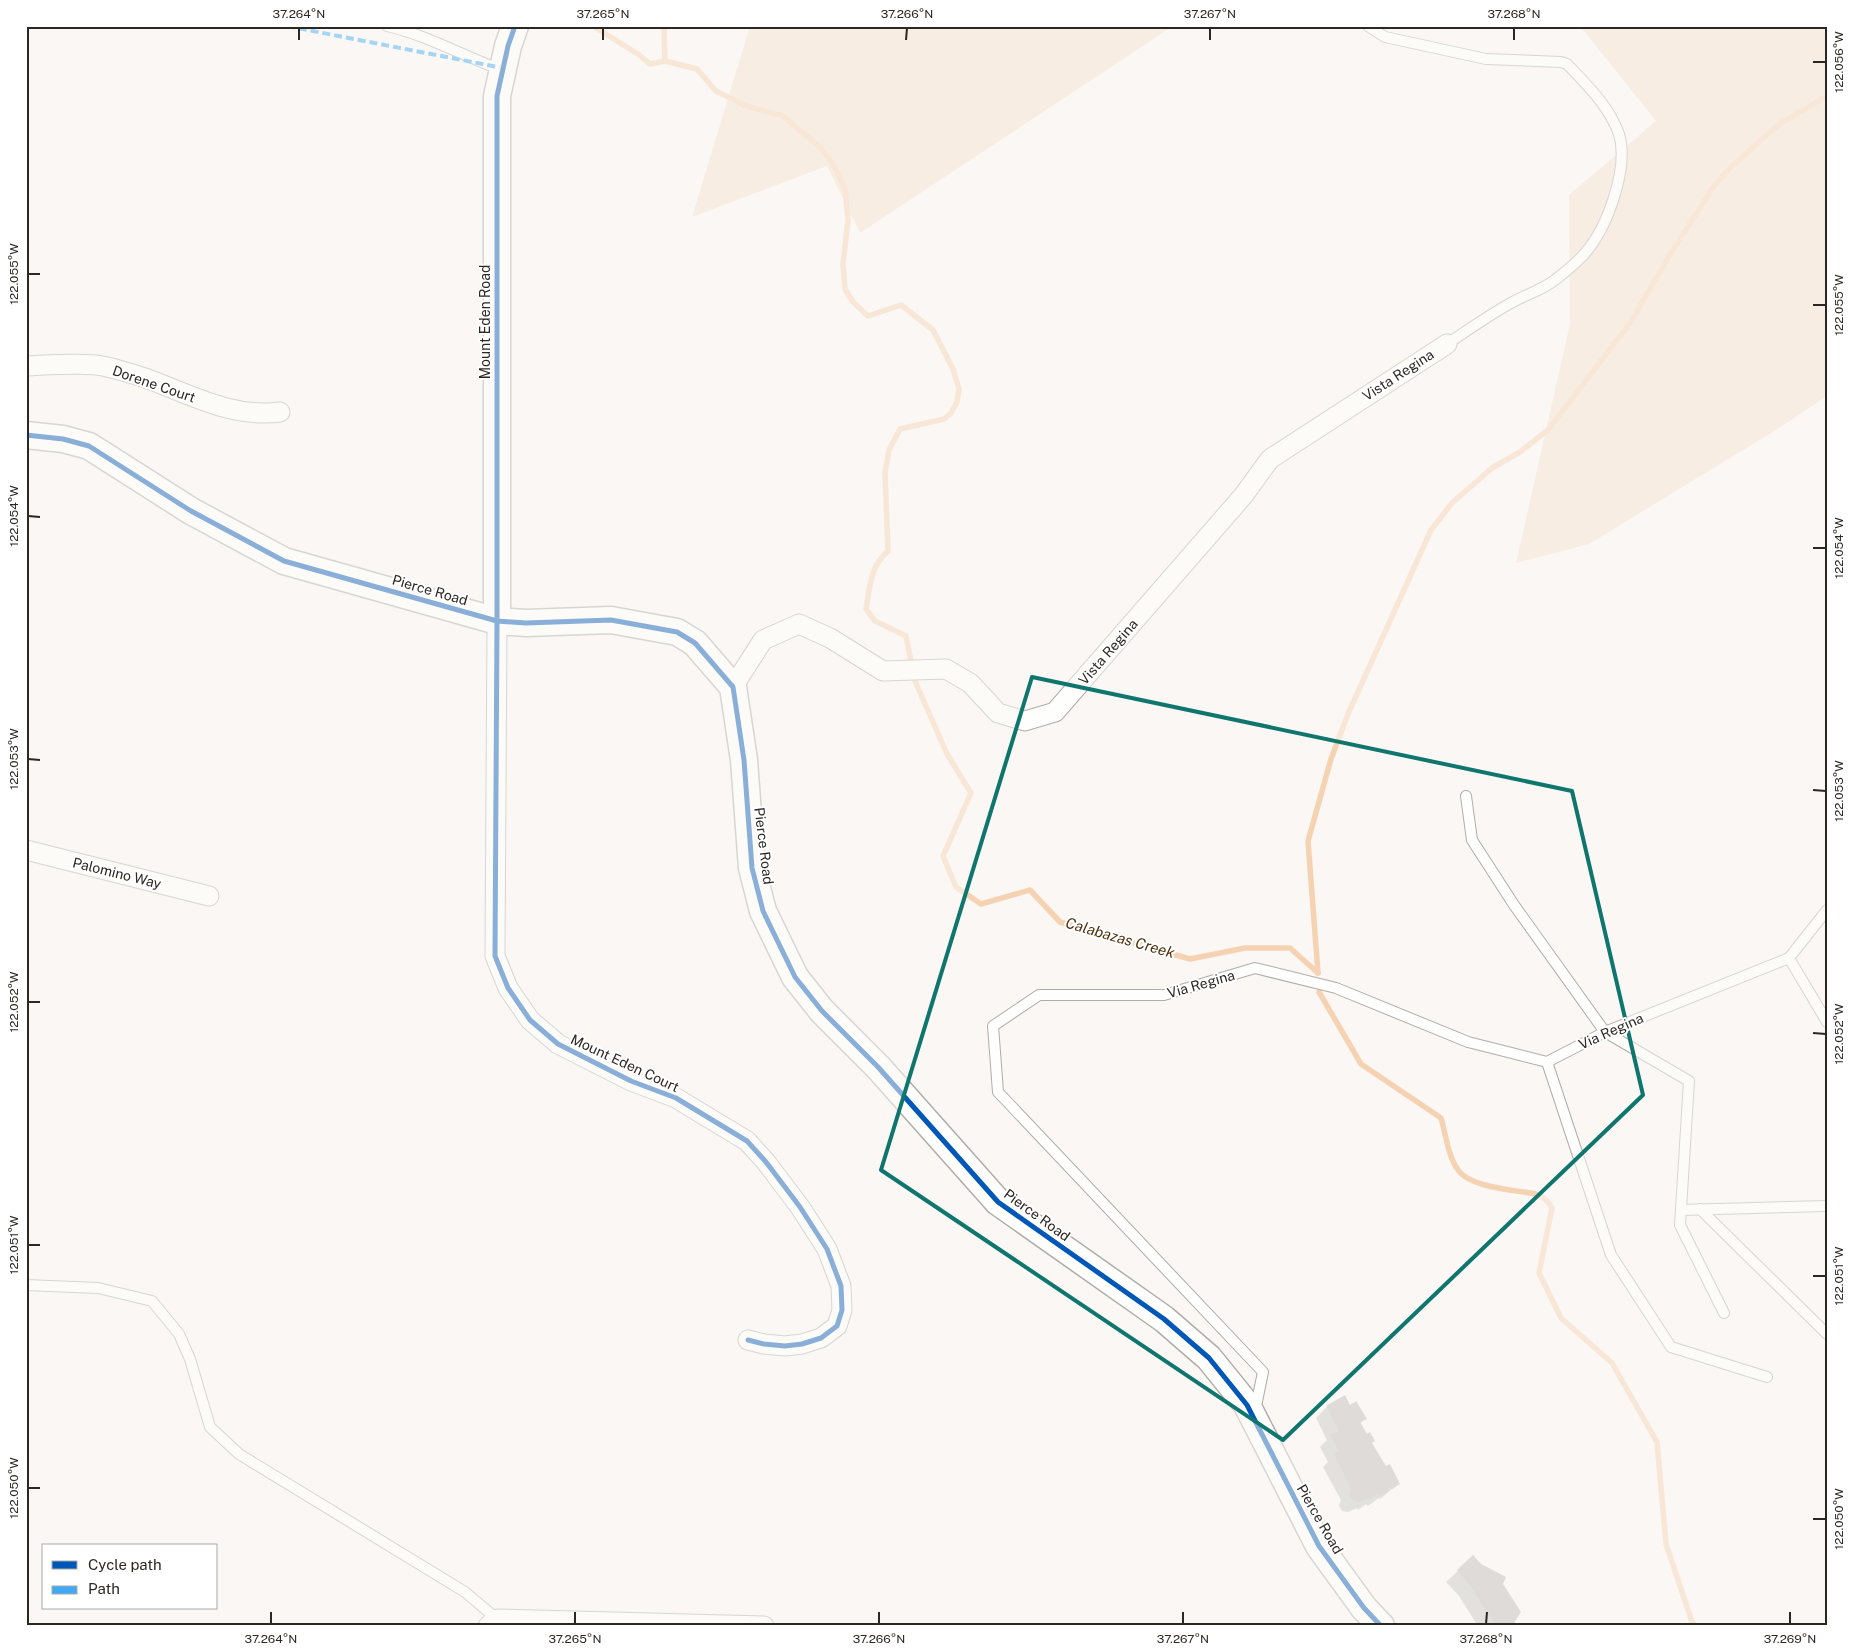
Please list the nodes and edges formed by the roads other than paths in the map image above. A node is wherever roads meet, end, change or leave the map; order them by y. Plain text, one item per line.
1 (387, 26) edge
2 (515, 26) edge
3 (1368, 26) edge
4 (503, 70) junction
5 (1447, 344) joint
6 (26, 366) edge
7 (280, 412) dead end
8 (26, 435) edge
9 (497, 621) junction
10 (733, 687) junction
11 (1466, 796) dead end
12 (26, 850) edge
13 (209, 896) dead end
14 (1827, 910) edge
15 (1789, 958) junction
16 (1827, 1022) edge
17 (1605, 1032) junction
18 (1547, 1062) junction
19 (1827, 1206) edge
20 (1700, 1209) junction
21 (1681, 1210) junction
22 (26, 1285) edge
23 (1724, 1313) dead end
24 (1827, 1334) edge
25 (748, 1340) dead end
26 (1767, 1377) dead end
27 (1254, 1419) junction
28 (493, 1622) edge
29 (764, 1626) edge
30 (1381, 1626) edge

1 - 4 lane
2 - 4 street, Mount Eden Road
3 - 5 lane
4 - 9 street, Mount Eden Road
5 - 10 street, Vista Regina
6 - 7 street, Dorene Court
8 - 9 street, Pierce Road
9 - 10 street, Pierce Road
9 - 25 street, Mount Eden Court
10 - 27 street, Pierce Road
11 - 17 lane
12 - 13 street, Palomino Way
14 - 15 lane, Via Regina
15 - 16 lane
15 - 17 lane, Via Regina
17 - 18 lane, Via Regina
17 - 21 lane
18 - 26 lane
18 - 27 lane, Via Regina
19 - 20 lane
20 - 21 lane
20 - 24 lane
21 - 23 lane
22 - 28 lane
27 - 30 street, Pierce Road
28 - 29 street

